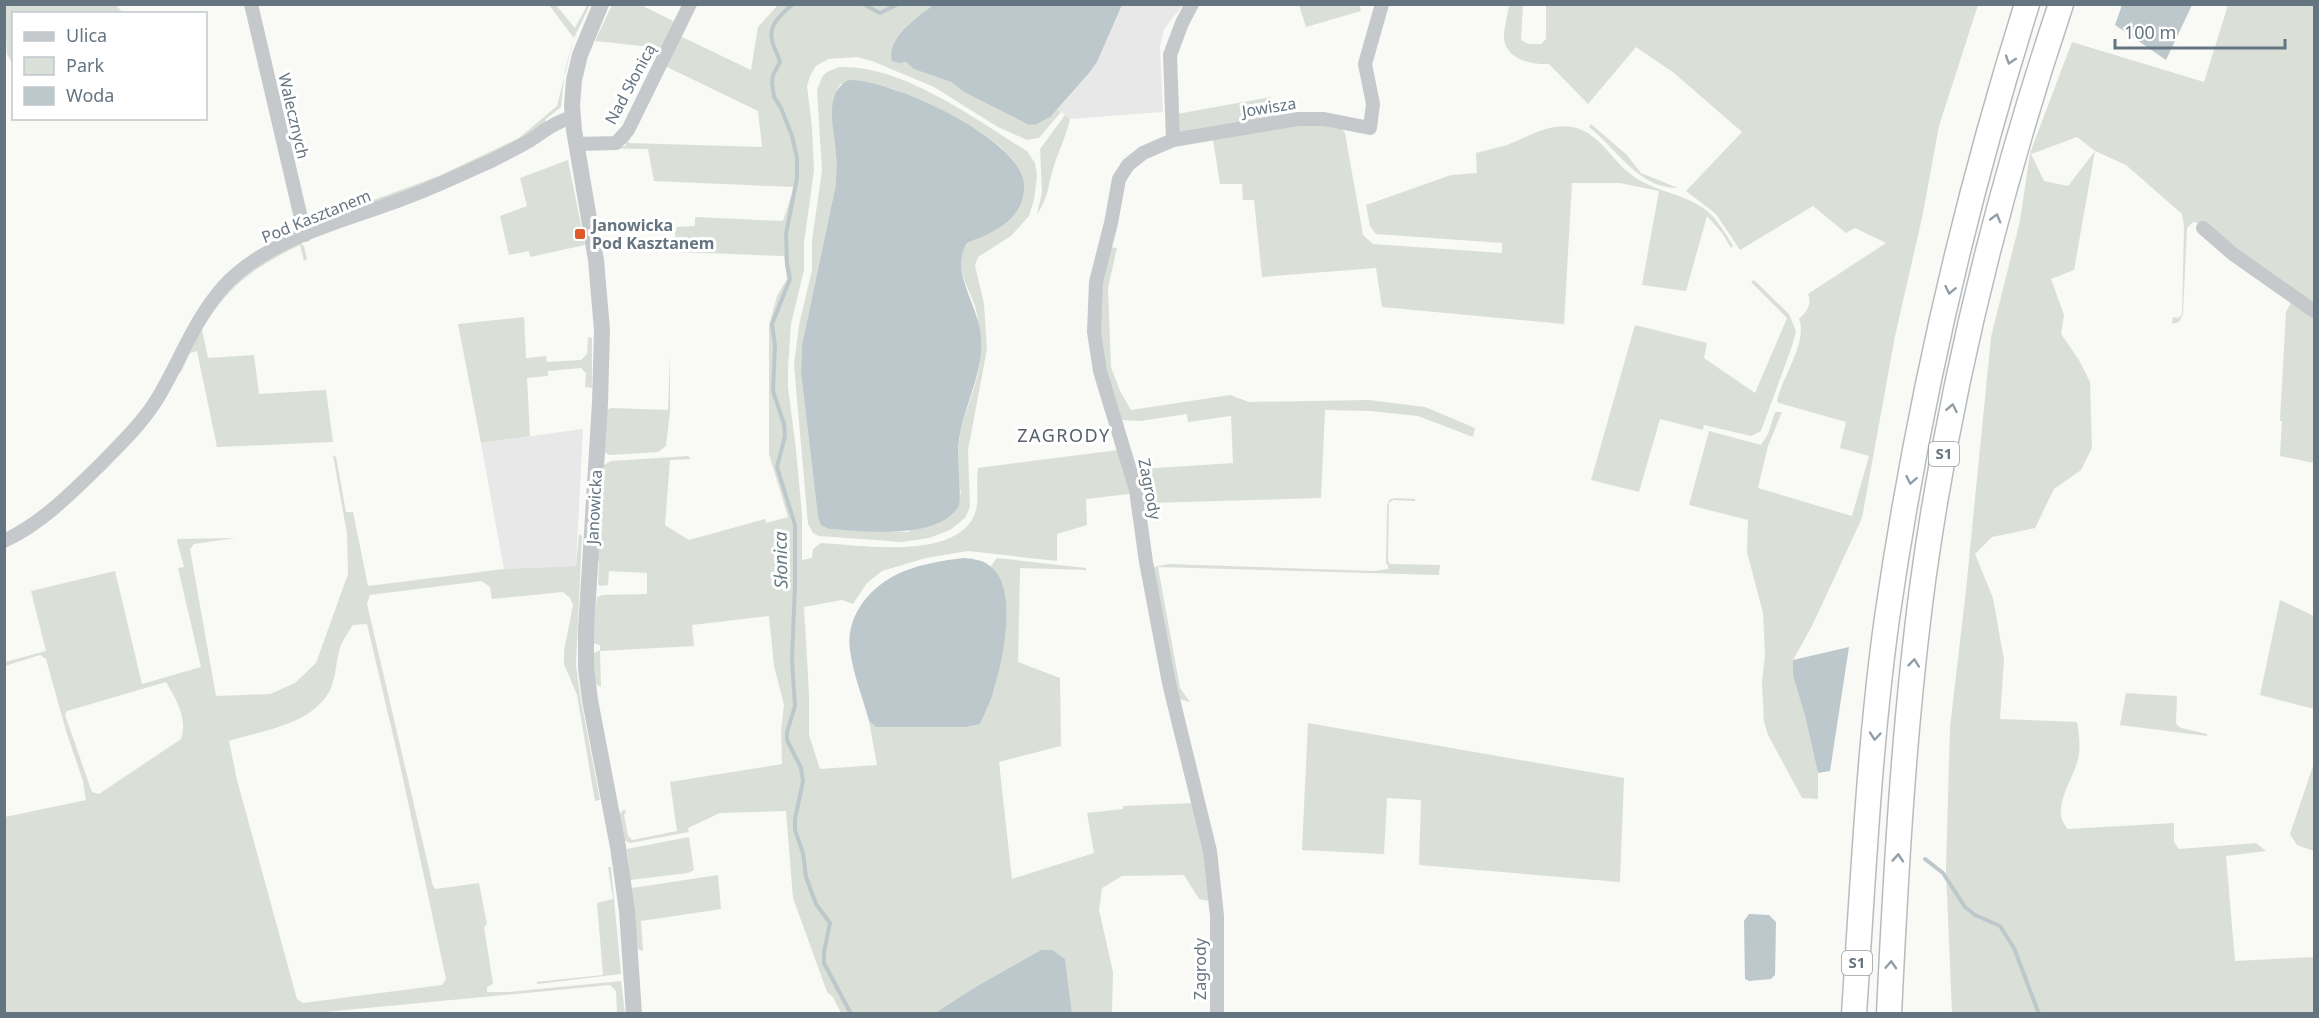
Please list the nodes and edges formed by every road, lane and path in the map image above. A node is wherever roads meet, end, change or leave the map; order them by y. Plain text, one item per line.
1 (251, 4) edge
2 (601, 4) edge
3 (690, 4) edge
4 (1192, 4) edge
5 (1382, 4) edge
6 (2027, 4) edge
7 (2061, 4) edge
8 (573, 117) junction
9 (1173, 140) junction
10 (576, 144) junction
11 (2203, 228) dead end
12 (305, 235) junction
13 (2314, 311) edge
14 (4, 542) edge
15 (634, 1014) edge
16 (1217, 1014) edge
17 (1854, 1014) edge
18 (1889, 1014) edge

1 - 12 street, Walecznych
2 - 8 street, Janowicka
3 - 10 street, Nad Słonicą
4 - 9 street
5 - 9 street, Jowisza
6 -> 17 highway, S1
18 -> 7 highway, S1
8 - 10 street, Janowicka
8 - 12 street, Pod Kasztanem
9 - 16 street, Zagrody
10 - 15 street, Janowicka
11 - 13 street
12 - 14 street, Pod Kasztanem

